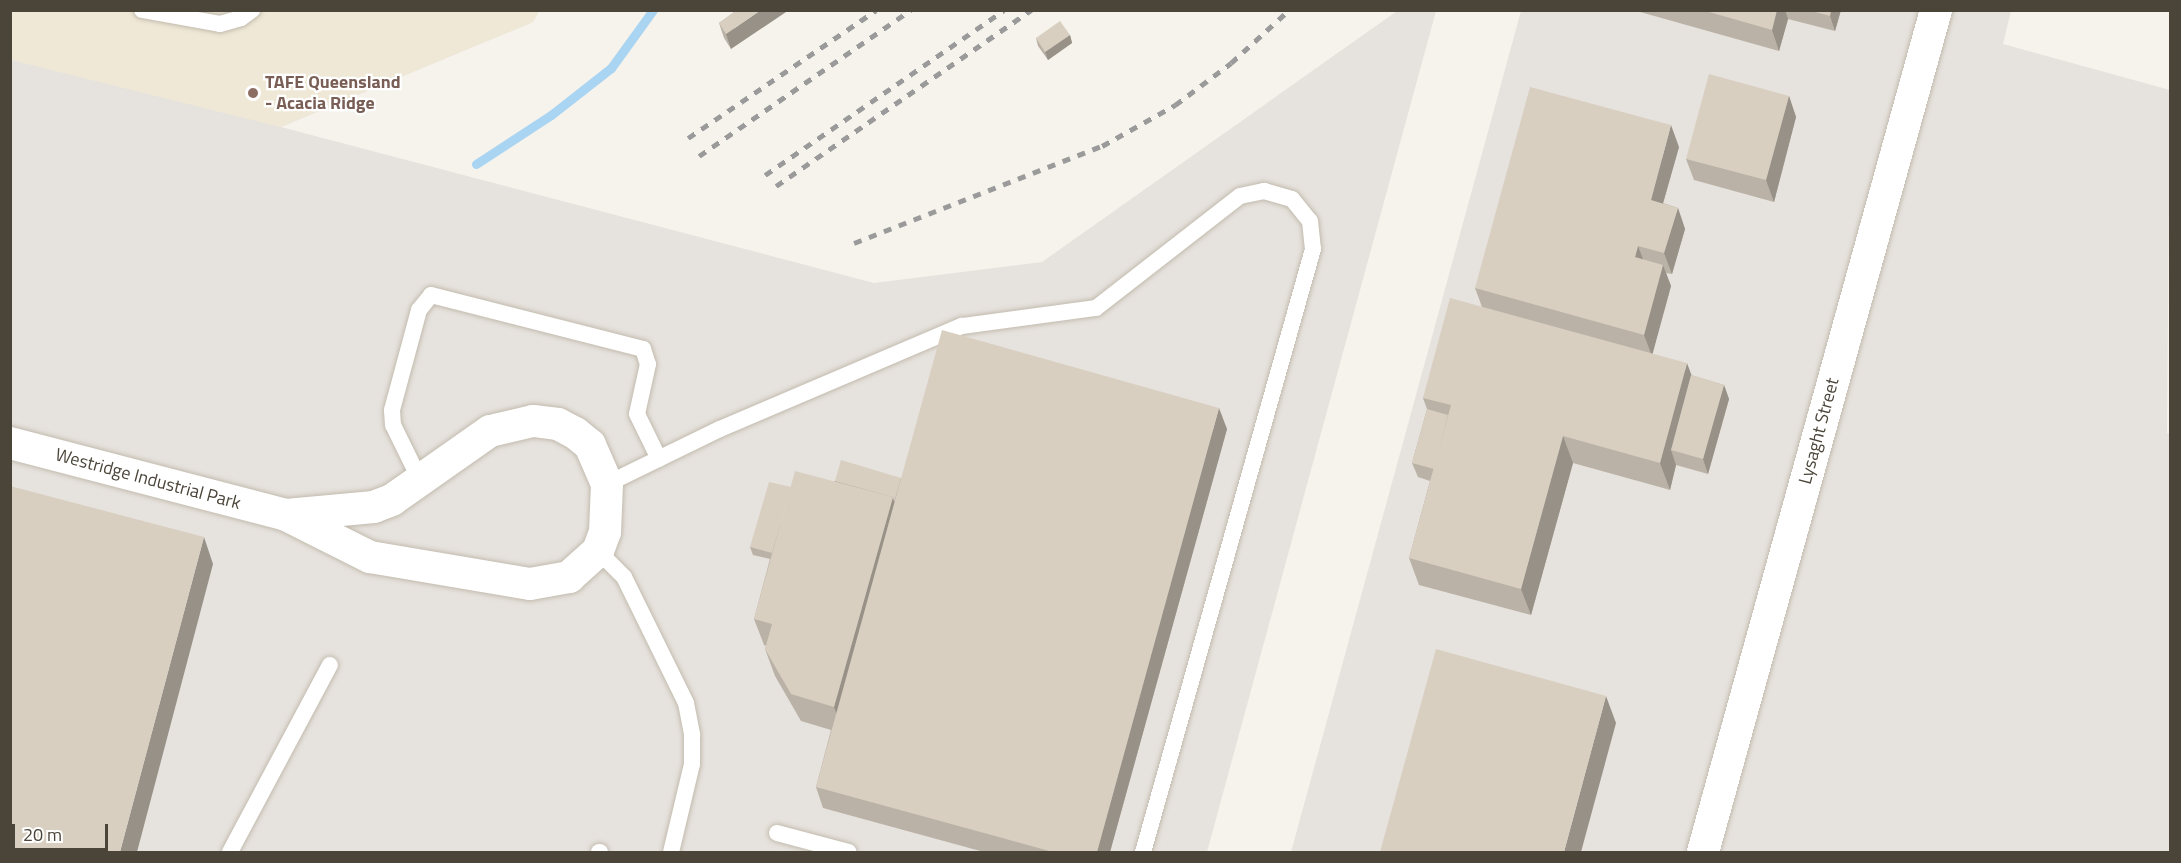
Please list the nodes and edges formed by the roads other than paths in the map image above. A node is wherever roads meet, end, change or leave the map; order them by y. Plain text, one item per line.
1 (142, 10) edge
2 (252, 10) edge
3 (1936, 10) edge
4 (10, 443) edge
5 (659, 459) junction
6 (420, 480) junction
7 (607, 483) junction
8 (286, 515) junction
9 (598, 551) junction
10 (330, 665) dead end
11 (777, 833) dead end
12 (230, 852) edge
13 (671, 852) edge
14 (849, 852) edge
15 (1143, 852) edge
16 (1703, 852) edge

1 - 2 lane
3 - 16 street, Lysaght Street
4 - 8 street, Westridge Industrial Park
5 - 6 lane
5 - 7 lane
5 - 15 lane
6 - 7 street, Westridge Industrial Park
6 - 8 street, Westridge Industrial Park
7 - 9 street, Westridge Industrial Park
8 - 9 street, Westridge Industrial Park
9 - 13 lane
10 - 12 lane
11 - 14 lane

